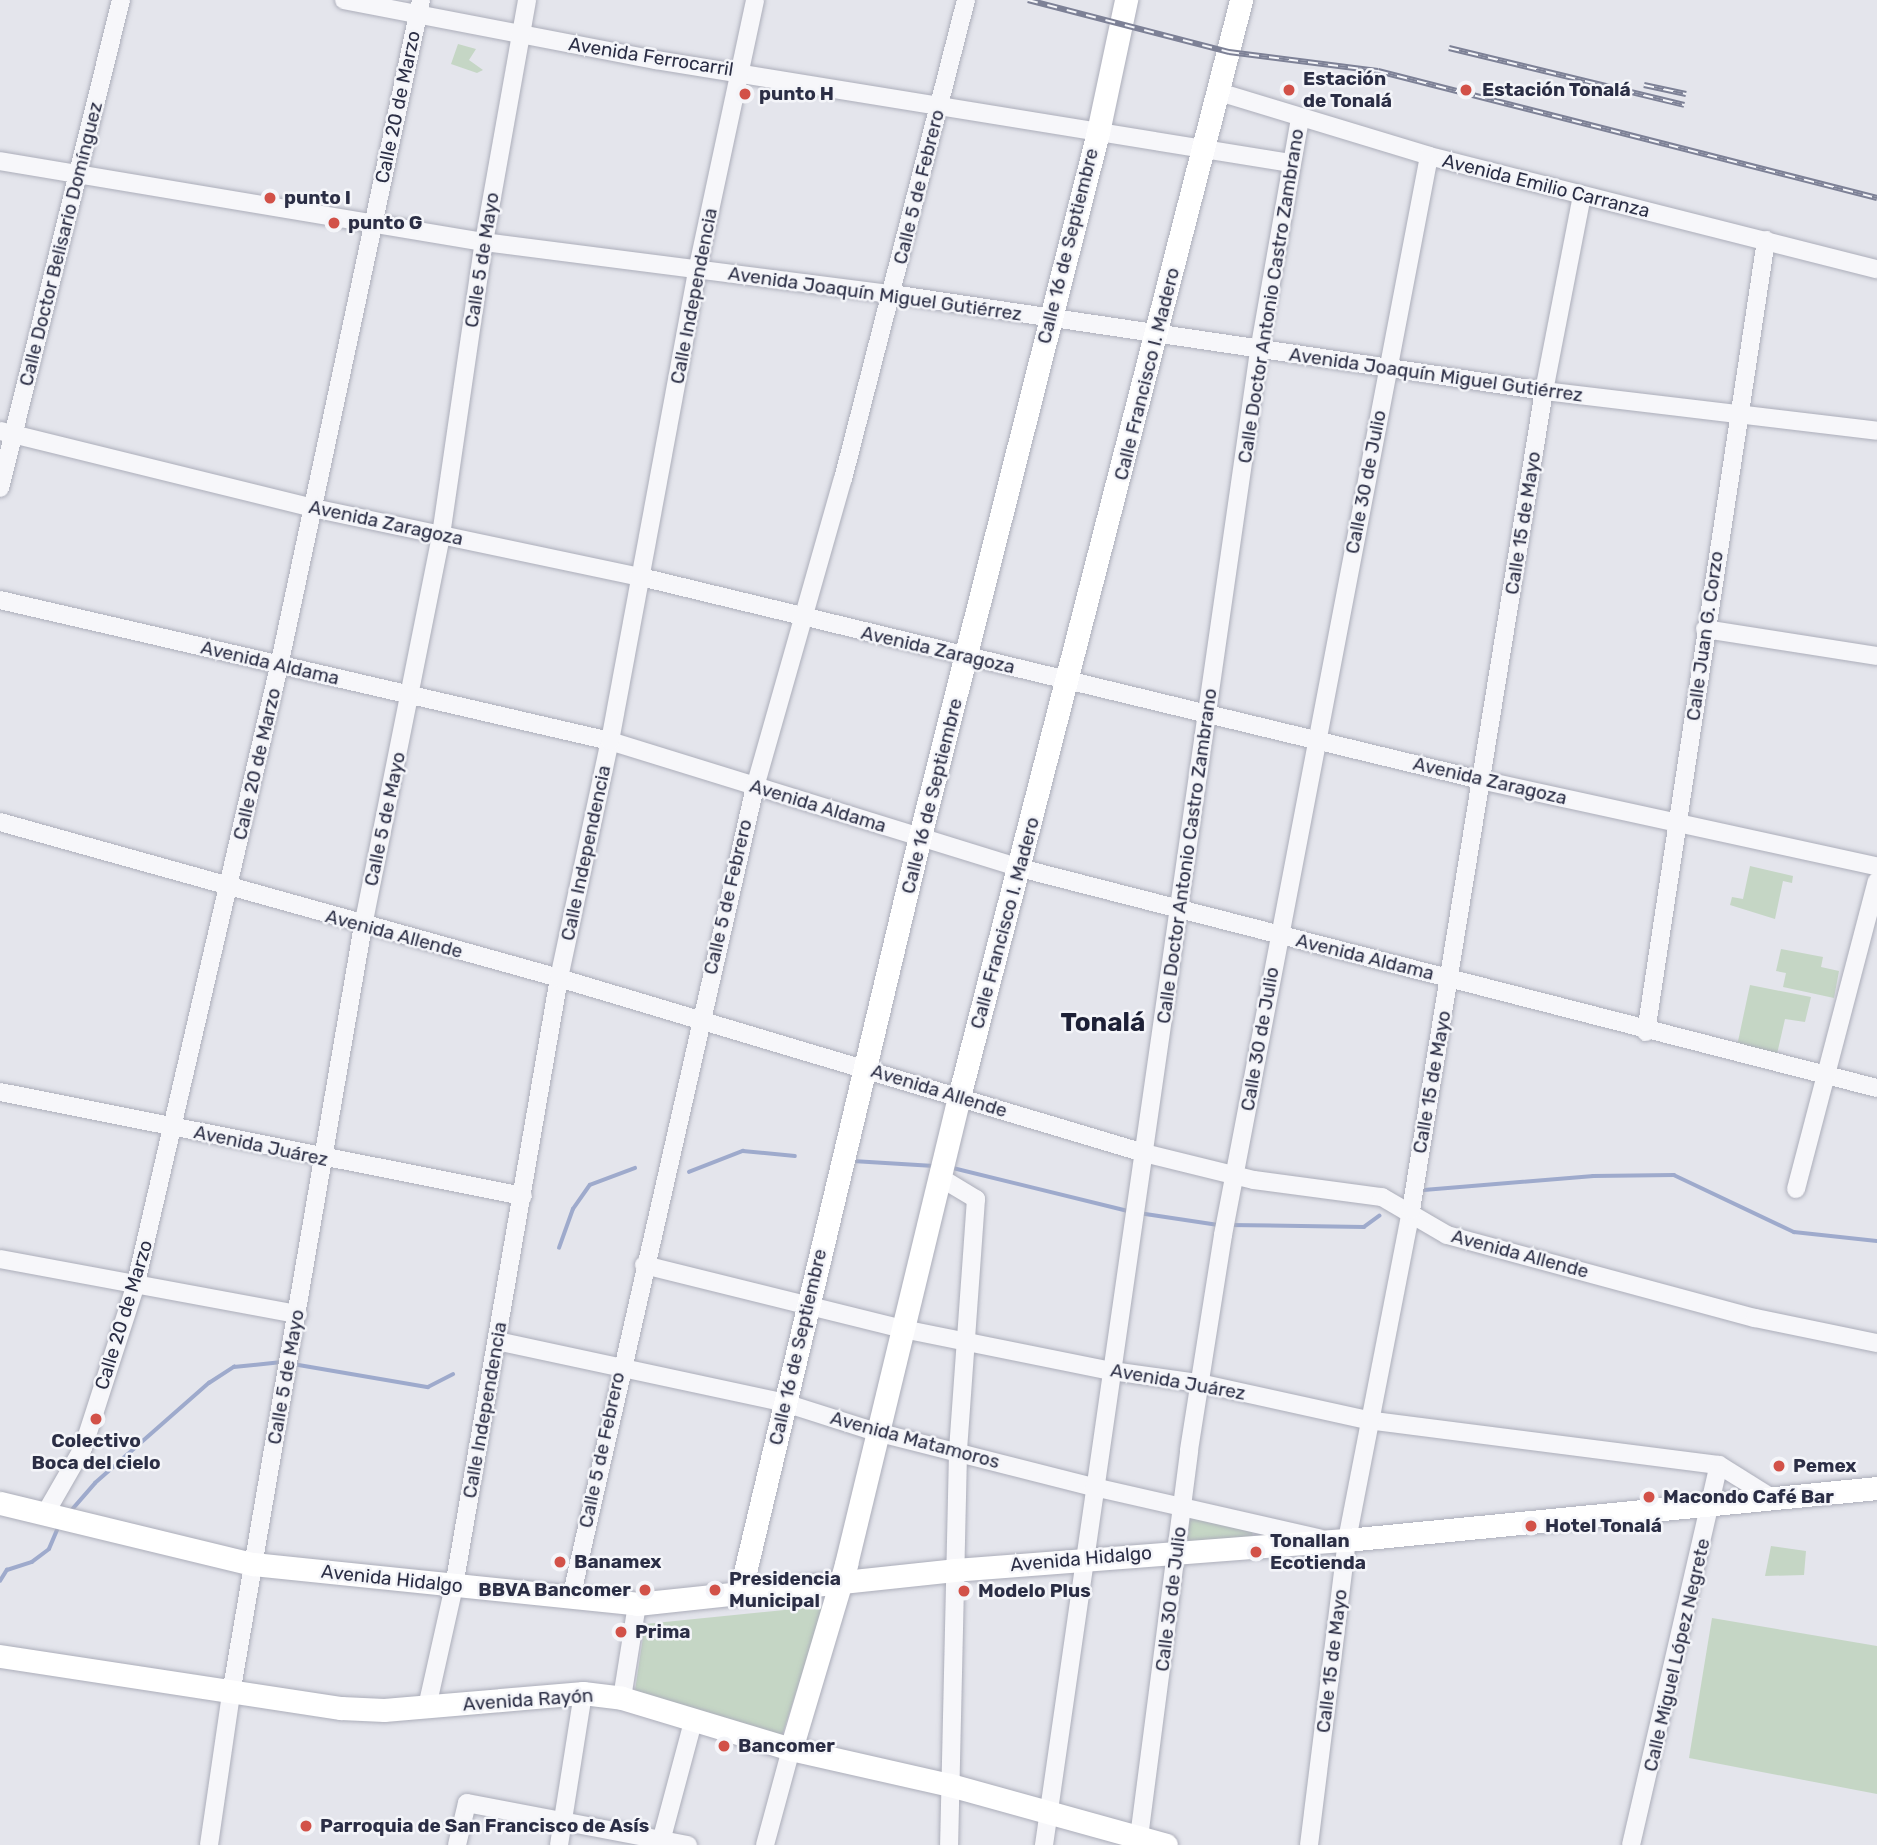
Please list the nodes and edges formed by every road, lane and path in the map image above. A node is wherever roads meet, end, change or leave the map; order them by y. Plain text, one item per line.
1 (121, 0) edge
2 (344, 0) edge
3 (527, 0) edge
4 (755, 0) edge
5 (966, 0) edge
6 (1126, 0) edge
7 (1241, 0) edge
8 (419, 7) edge
9 (520, 35) junction
10 (742, 72) junction
11 (1219, 92) junction
12 (940, 104) junction
13 (1300, 118) junction
14 (1098, 132) junction
15 (1202, 152) junction
16 (1429, 156) junction
17 (0, 162) edge
18 (1290, 163) junction
19 (77, 176) junction
20 (1582, 196) junction
21 (374, 224) junction
22 (1766, 240) junction
23 (484, 242) junction
24 (1877, 269) edge
25 (697, 271) junction
26 (892, 294) junction
27 (1050, 318) junction
28 (1158, 335) junction
29 (1259, 351) junction
30 (1387, 369) junction
31 (1544, 391) junction
32 (1737, 414) junction
33 (1877, 432) edge
34 (7, 433) edge
35 (0, 488) edge
36 (313, 508) junction
37 (442, 536) junction
38 (641, 577) junction
39 (0, 600) edge
40 (802, 618) junction
41 (1705, 629) junction
42 (1877, 656) edge
43 (967, 657) junction
44 (279, 666) junction
45 (1068, 680) junction
46 (410, 694) junction
47 (1207, 715) junction
48 (1317, 739) junction
49 (610, 740) junction
50 (1481, 780) junction
51 (755, 787) junction
52 (0, 822) edge
53 (1677, 825) junction
54 (920, 836) junction
55 (1877, 866) edge
56 (1020, 868) junction
57 (1877, 881) edge
58 (229, 889) junction
59 (1178, 911) junction
60 (363, 926) junction
61 (1280, 935) junction
62 (559, 978) junction
63 (1451, 979) junction
64 (699, 1019) junction
65 (1646, 1032) junction
66 (865, 1069) junction
67 (1823, 1076) junction
68 (1877, 1088) edge
69 (0, 1092) edge
70 (959, 1097) junction
71 (173, 1127) junction
72 (1144, 1153) junction
73 (324, 1159) junction
74 (942, 1174) junction
75 (1234, 1184) junction
76 (1796, 1189) dead end
77 (523, 1196) junction
78 (1410, 1217) junction
79 (0, 1259) edge
80 (644, 1265) junction
81 (135, 1287) junction
82 (808, 1306) junction
83 (298, 1314) junction
84 (903, 1329) junction
85 (497, 1341) junction
86 (965, 1342) junction
87 (1877, 1343) edge
88 (620, 1368) junction
89 (1112, 1371) junction
90 (1199, 1382) junction
91 (785, 1403) junction
92 (1367, 1420) junction
93 (876, 1432) junction
94 (958, 1453) junction
95 (1719, 1465) junction
96 (1094, 1488) junction
97 (1877, 1488) edge
98 (1772, 1498) junction
99 (1712, 1501) junction
100 (0, 1503) edge
101 (1183, 1505) junction
102 (48, 1515) junction
103 (1340, 1540) junction
104 (1178, 1549) junction
105 (1087, 1561) junction
106 (253, 1564) junction
107 (954, 1570) junction
108 (841, 1582) junction
109 (454, 1586) junction
110 (740, 1593) junction
111 (571, 1598) junction
112 (637, 1604) junction
113 (0, 1656) edge
114 (232, 1688) junction
115 (583, 1693) junction
116 (622, 1698) junction
117 (427, 1707) junction
118 (693, 1722) junction
119 (791, 1749) junction
120 (950, 1785) junction
121 (1050, 1811) junction
122 (564, 1821) junction
123 (1139, 1842) edge
124 (661, 1843) edge
125 (209, 1845) edge
126 (457, 1845) edge
127 (559, 1845) edge
128 (688, 1845) edge
129 (765, 1845) edge
130 (949, 1845) edge
131 (1044, 1845) edge
132 (1166, 1845) edge
133 (1309, 1845) edge
134 (1631, 1845) edge

1 - 19 street, Calle Doctor Belisario Domínguez
2 - 8 street, Avenida Ferrocarril
3 - 9 street, Calle 5 de Mayo
4 - 10 street, Calle Independencia
5 - 12 street, Calle 5 de Febrero
6 - 14 main road, Calle 16 de Septiembre
7 - 11 main road, Calle Francisco I. Madero
8 - 9 street, Avenida Ferrocarril
8 - 21 street, Calle 20 de Marzo
9 - 10 street, Avenida Ferrocarril
9 - 23 street, Calle 5 de Mayo
10 - 12 street, Avenida Ferrocarril
10 - 25 street, Calle Independencia
11 - 13 street, Avenida Emilio Carranza
11 - 15 main road, Calle Francisco I. Madero
12 - 14 street, Avenida Ferrocarril
12 - 26 street, Calle 5 de Febrero
13 - 16 street, Avenida Emilio Carranza
13 - 18 street, Calle Doctor Antonio Castro Zambrano
14 - 15 street, Avenida Ferrocarril
14 - 27 main road, Calle 16 de Septiembre
15 - 18 street, Avenida Ferrocarril
15 - 28 main road, Calle Francisco I. Madero
16 - 20 street, Avenida Emilio Carranza
16 - 30 street, Calle 30 de Julio
17 - 19 street, Avenida Joaquín Miguel Gutiérrez
18 - 29 street, Calle Doctor Antonio Castro Zambrano
19 - 21 street, Avenida Joaquín Miguel Gutiérrez
19 - 34 street, Calle Doctor Belisario Domínguez
20 - 22 street, Avenida Emilio Carranza
20 - 31 street, Calle 15 de Mayo
21 - 23 street, Avenida Joaquín Miguel Gutiérrez
21 - 36 street, Calle 20 de Marzo
22 - 24 street, Avenida Emilio Carranza
22 - 32 street, Calle Juan G. Corzo
23 - 25 street, Avenida Joaquín Miguel Gutiérrez
23 - 37 street, Calle 5 de Mayo
25 - 26 street, Avenida Joaquín Miguel Gutiérrez
25 - 38 street, Calle Independencia
26 - 27 street, Avenida Joaquín Miguel Gutiérrez
26 - 40 street, Calle 5 de Febrero
27 - 28 street, Avenida Joaquín Miguel Gutiérrez
27 - 43 main road, Calle 16 de Septiembre
28 - 29 street, Avenida Joaquín Miguel Gutiérrez
28 - 45 main road, Calle Francisco I. Madero
29 - 30 street, Avenida Joaquín Miguel Gutiérrez
29 - 47 street, Calle Doctor Antonio Castro Zambrano
30 - 31 street, Avenida Joaquín Miguel Gutiérrez
30 - 48 street, Calle 30 de Julio
31 - 32 street, Avenida Joaquín Miguel Gutiérrez
31 - 50 street, Calle 15 de Mayo
32 - 33 street, Avenida Joaquín Miguel Gutiérrez
32 - 41 street, Calle Juan G. Corzo
34 - 35 street, Calle Doctor Belisario Domínguez
34 - 36 street, Avenida Zaragoza
36 - 37 street, Avenida Zaragoza
36 - 44 street, Calle 20 de Marzo
37 - 38 street, Avenida Zaragoza
37 - 46 street, Calle 5 de Mayo
38 - 40 street, Avenida Zaragoza
38 - 49 street, Calle Independencia
39 - 44 street, Avenida Aldama
40 - 43 street, Avenida Zaragoza
40 - 51 street, Calle 5 de Febrero
41 - 42 street
41 - 53 street, Calle Juan G. Corzo
43 - 45 street, Avenida Zaragoza
43 - 54 main road, Calle 16 de Septiembre
44 - 46 street, Avenida Aldama
44 - 58 street, Calle 20 de Marzo
45 - 47 street, Avenida Zaragoza
45 - 56 main road, Calle Francisco I. Madero
46 - 49 street, Avenida Aldama
46 - 60 street, Calle 5 de Mayo
47 - 48 street, Avenida Zaragoza
47 - 59 street, Calle Doctor Antonio Castro Zambrano
48 - 50 street, Avenida Zaragoza
48 - 61 street, Calle 30 de Julio
49 - 51 street, Avenida Aldama
49 - 62 street, Calle Independencia
50 - 53 street, Avenida Zaragoza
50 - 63 street, Calle 15 de Mayo
51 - 54 street, Avenida Aldama
51 - 64 street, Calle 5 de Febrero
52 - 58 street, Avenida Allende
53 - 55 street, Avenida Zaragoza
53 - 65 street, Calle Juan G. Corzo
54 - 56 street, Avenida Aldama
54 - 66 main road, Calle 16 de Septiembre
56 - 59 street, Avenida Aldama
56 - 70 main road, Calle Francisco I. Madero
57 - 67 street
58 - 60 street, Avenida Allende
58 - 71 street, Calle 20 de Marzo
59 - 61 street, Avenida Aldama
59 - 72 street, Calle Doctor Antonio Castro Zambrano
60 - 62 street, Avenida Allende
60 - 73 street, Calle 5 de Mayo
61 - 63 street, Avenida Aldama
61 - 75 street, Calle 30 de Julio
62 - 64 street, Avenida Allende
62 - 77 street, Calle Independencia
63 - 65 street, Avenida Aldama
63 - 78 street, Calle 15 de Mayo
64 - 66 street, Avenida Allende
64 - 80 street, Calle 5 de Febrero
65 - 67 street, Avenida Aldama
66 - 70 street, Avenida Allende
66 - 82 main road, Calle 16 de Septiembre
67 - 68 street, Avenida Aldama
67 - 76 street
69 - 71 street, Avenida Juárez
70 - 72 street, Avenida Allende
70 - 74 main road, Calle Francisco I. Madero
71 - 73 street, Avenida Juárez
71 - 81 street, Calle 20 de Marzo
72 - 75 street, Avenida Allende
72 - 89 street, Calle Doctor Antonio Castro Zambrano
73 - 77 street, Avenida Juárez
73 - 83 street, Calle 5 de Mayo
74 - 84 main road, Calle Francisco I. Madero
74 - 86 street
75 - 78 street, Avenida Allende
75 - 90 street, Calle 30 de Julio
77 - 85 street, Calle Independencia
78 - 87 street, Avenida Allende
78 - 92 street, Calle 15 de Mayo
79 - 81 street
80 - 82 street, Avenida Juárez
80 - 88 street, Calle 5 de Febrero
81 - 83 street
81 - 102 street, Calle 20 de Marzo
82 - 84 street, Avenida Juárez
82 - 91 main road, Calle 16 de Septiembre
83 - 106 street, Calle 5 de Mayo
84 - 86 street, Avenida Juárez
84 - 93 main road, Calle Francisco I. Madero
85 - 88 street, Avenida Matamoros
85 - 109 street, Calle Independencia
86 - 89 street, Avenida Juárez
86 - 94 street
88 - 91 street, Avenida Matamoros
88 - 111 street, Calle 5 de Febrero
89 - 90 street, Avenida Juárez
89 - 96 street, Calle Doctor Antonio Castro Zambrano
90 - 92 street, Avenida Juárez
90 - 101 street, Calle 30 de Julio
91 - 93 street, Avenida Matamoros
91 - 110 main road, Calle 16 de Septiembre
92 - 95 street, Avenida Juárez
92 - 103 street, Calle 15 de Mayo
93 - 94 street, Avenida Matamoros
93 - 108 main road, Calle Francisco I. Madero
94 - 96 street, Avenida Matamoros
94 - 107 street
95 - 98 street
95 - 99 street, Calle Miguel López Negrete
96 - 101 street, Avenida Matamoros
96 - 105 street, Calle Doctor Antonio Castro Zambrano
97 - 98 main road, Avenida Hidalgo
98 - 99 main road, Avenida Hidalgo
99 - 103 main road, Avenida Hidalgo
99 - 134 street, Calle Miguel López Negrete
100 - 102 main road, Avenida Hidalgo
101 - 103 street, Avenida Matamoros
101 - 104 street, Calle 30 de Julio
102 - 106 main road, Avenida Hidalgo
103 - 104 main road, Avenida Hidalgo
103 - 133 street, Calle 15 de Mayo
104 - 105 main road, Avenida Hidalgo
104 - 123 street, Calle 30 de Julio
105 - 107 main road, Avenida Hidalgo
105 - 121 street, Calle Doctor Antonio Castro Zambrano
106 - 109 main road, Avenida Hidalgo
106 - 114 street, Calle 5 de Mayo
107 - 108 main road, Avenida Hidalgo
107 - 120 street
108 - 110 main road, Avenida Hidalgo
108 - 119 main road, Calle Francisco I. Madero
109 - 111 main road, Avenida Hidalgo
109 - 117 street, Calle Independencia
110 - 112 main road, Avenida Hidalgo
111 - 112 main road, Avenida Hidalgo
112 - 116 street
113 - 114 main road, Avenida Rayón
114 - 117 main road, Avenida Rayón
114 - 125 street, Calle 5 de Mayo
115 - 116 main road, Avenida Rayón
115 - 117 main road, Avenida Rayón
115 - 122 street
116 - 118 main road, Avenida Rayón
118 - 119 main road, Avenida Rayón
118 - 124 street
119 - 120 main road, Avenida Rayón
119 - 129 street, Calle Francisco I. Madero
120 - 121 main road, Avenida Rayón
120 - 130 street
121 - 123 main road, Avenida Rayón
121 - 131 street, Calle Doctor Antonio Castro Zambrano
122 - 124 street
122 - 126 street
122 - 127 street
123 - 132 main road, Avenida Rayón
124 - 128 street

